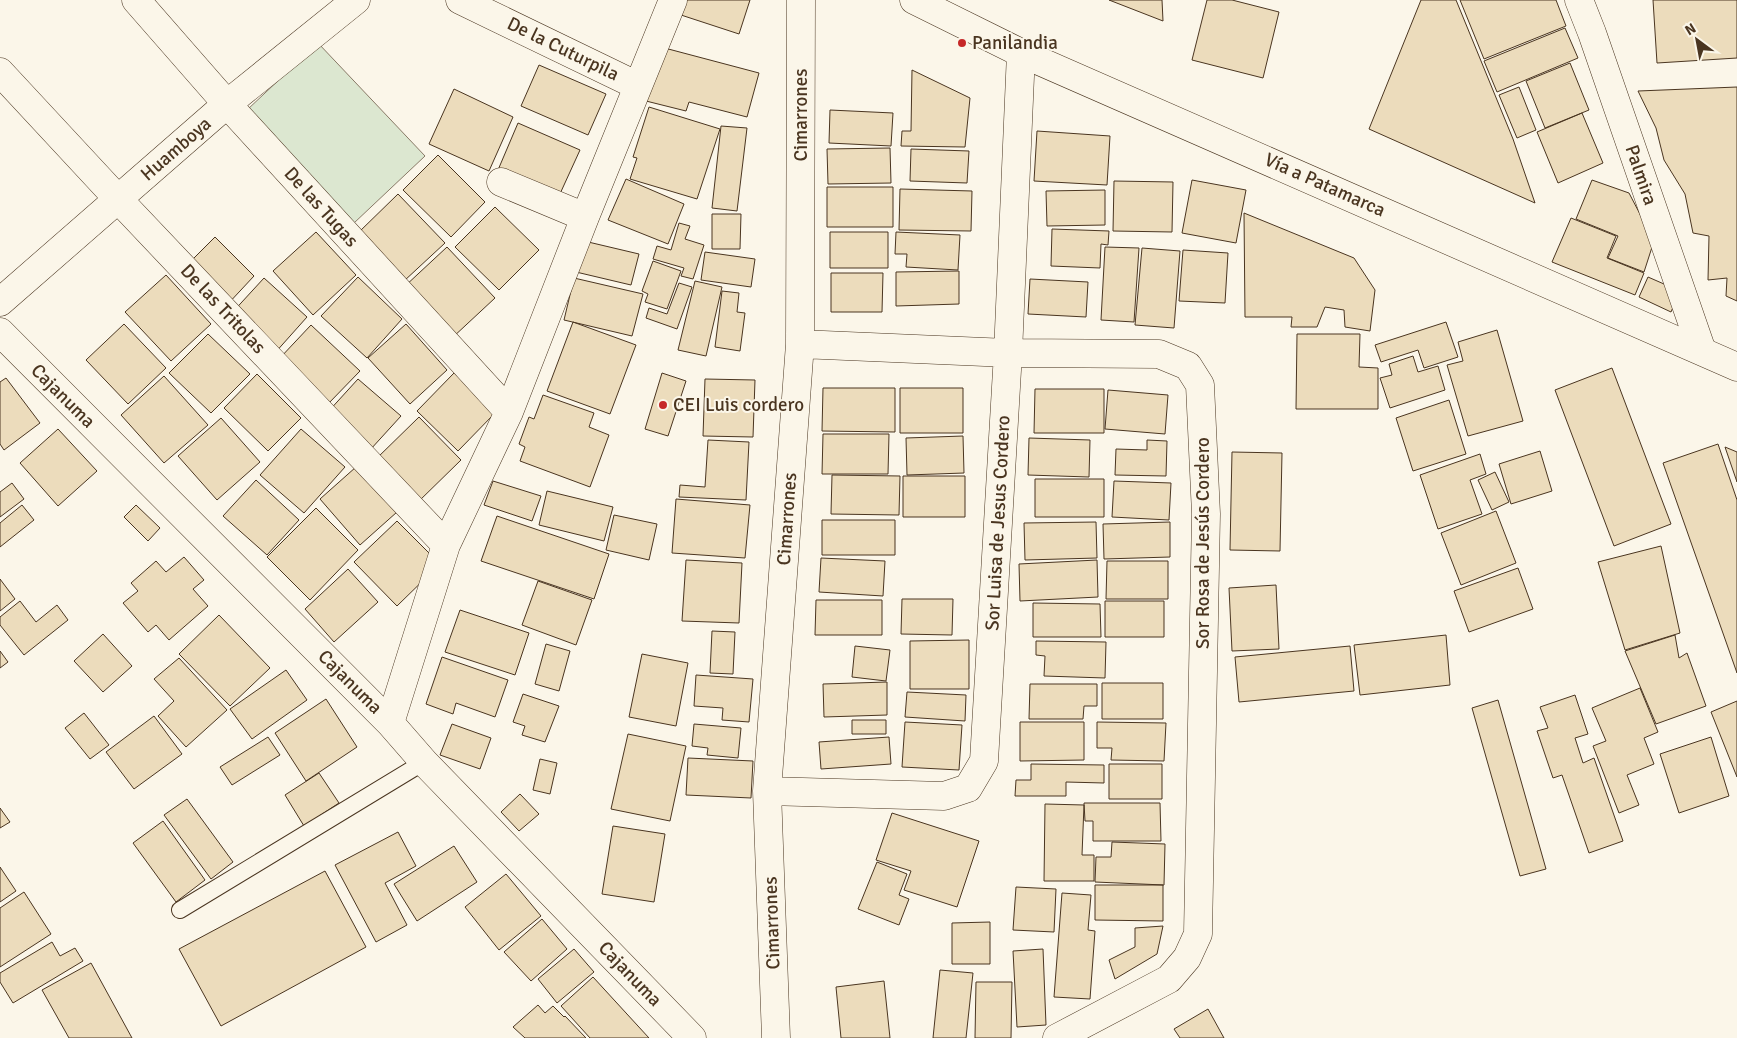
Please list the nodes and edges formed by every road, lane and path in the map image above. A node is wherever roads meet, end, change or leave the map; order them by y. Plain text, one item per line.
1 (136, 0) edge
2 (356, 0) edge
3 (460, 0) edge
4 (673, 0) edge
5 (801, 0) edge
6 (914, 0) edge
7 (1579, 0) edge
8 (1021, 52) junction
9 (0, 72) edge
10 (638, 86) junction
11 (227, 104) junction
12 (501, 182) dead end
13 (118, 199) junction
14 (585, 217) junction
15 (0, 302) edge
16 (0, 332) edge
17 (800, 344) junction
18 (1702, 351) junction
19 (1008, 353) junction
20 (1737, 367) edge
21 (509, 412) junction
22 (446, 545) junction
23 (390, 723) junction
24 (424, 762) junction
25 (767, 791) junction
26 (180, 910) dead end
27 (692, 1038) edge
28 (776, 1038) edge
29 (1057, 1038) edge

1 - 11 street, De las Tugas
2 - 11 street, Huamboya
3 - 10 street, De la Cuturpila
4 - 10 street
5 - 17 street, Cimarrones
6 - 8 street, Vía a Patamarca
7 - 18 street, Palmira
8 - 18 street, Vía a Patamarca
8 - 19 street, Sor Luisa de Jesus Cordero
9 - 13 street, De las Tritolas
10 - 14 street
11 - 13 street, Huamboya
11 - 21 street, De las Tugas
12 - 14 street
13 - 15 street, Huamboya
13 - 22 street, De las Tritolas
14 - 21 street
16 - 23 street, Cajanuma
17 - 19 street, Sor Rosa de Jesús Cordero
17 - 25 street, Cimarrones
18 - 20 street, Vía a Patamarca
19 - 25 street, Sor Luisa de Jesus Cordero
19 - 29 street, Sor Rosa de Jesús Cordero
21 - 22 street
22 - 23 street
23 - 24 street, Cajanuma
24 - 26 lane
24 - 27 street, Cajanuma
25 - 28 street, Cimarrones

